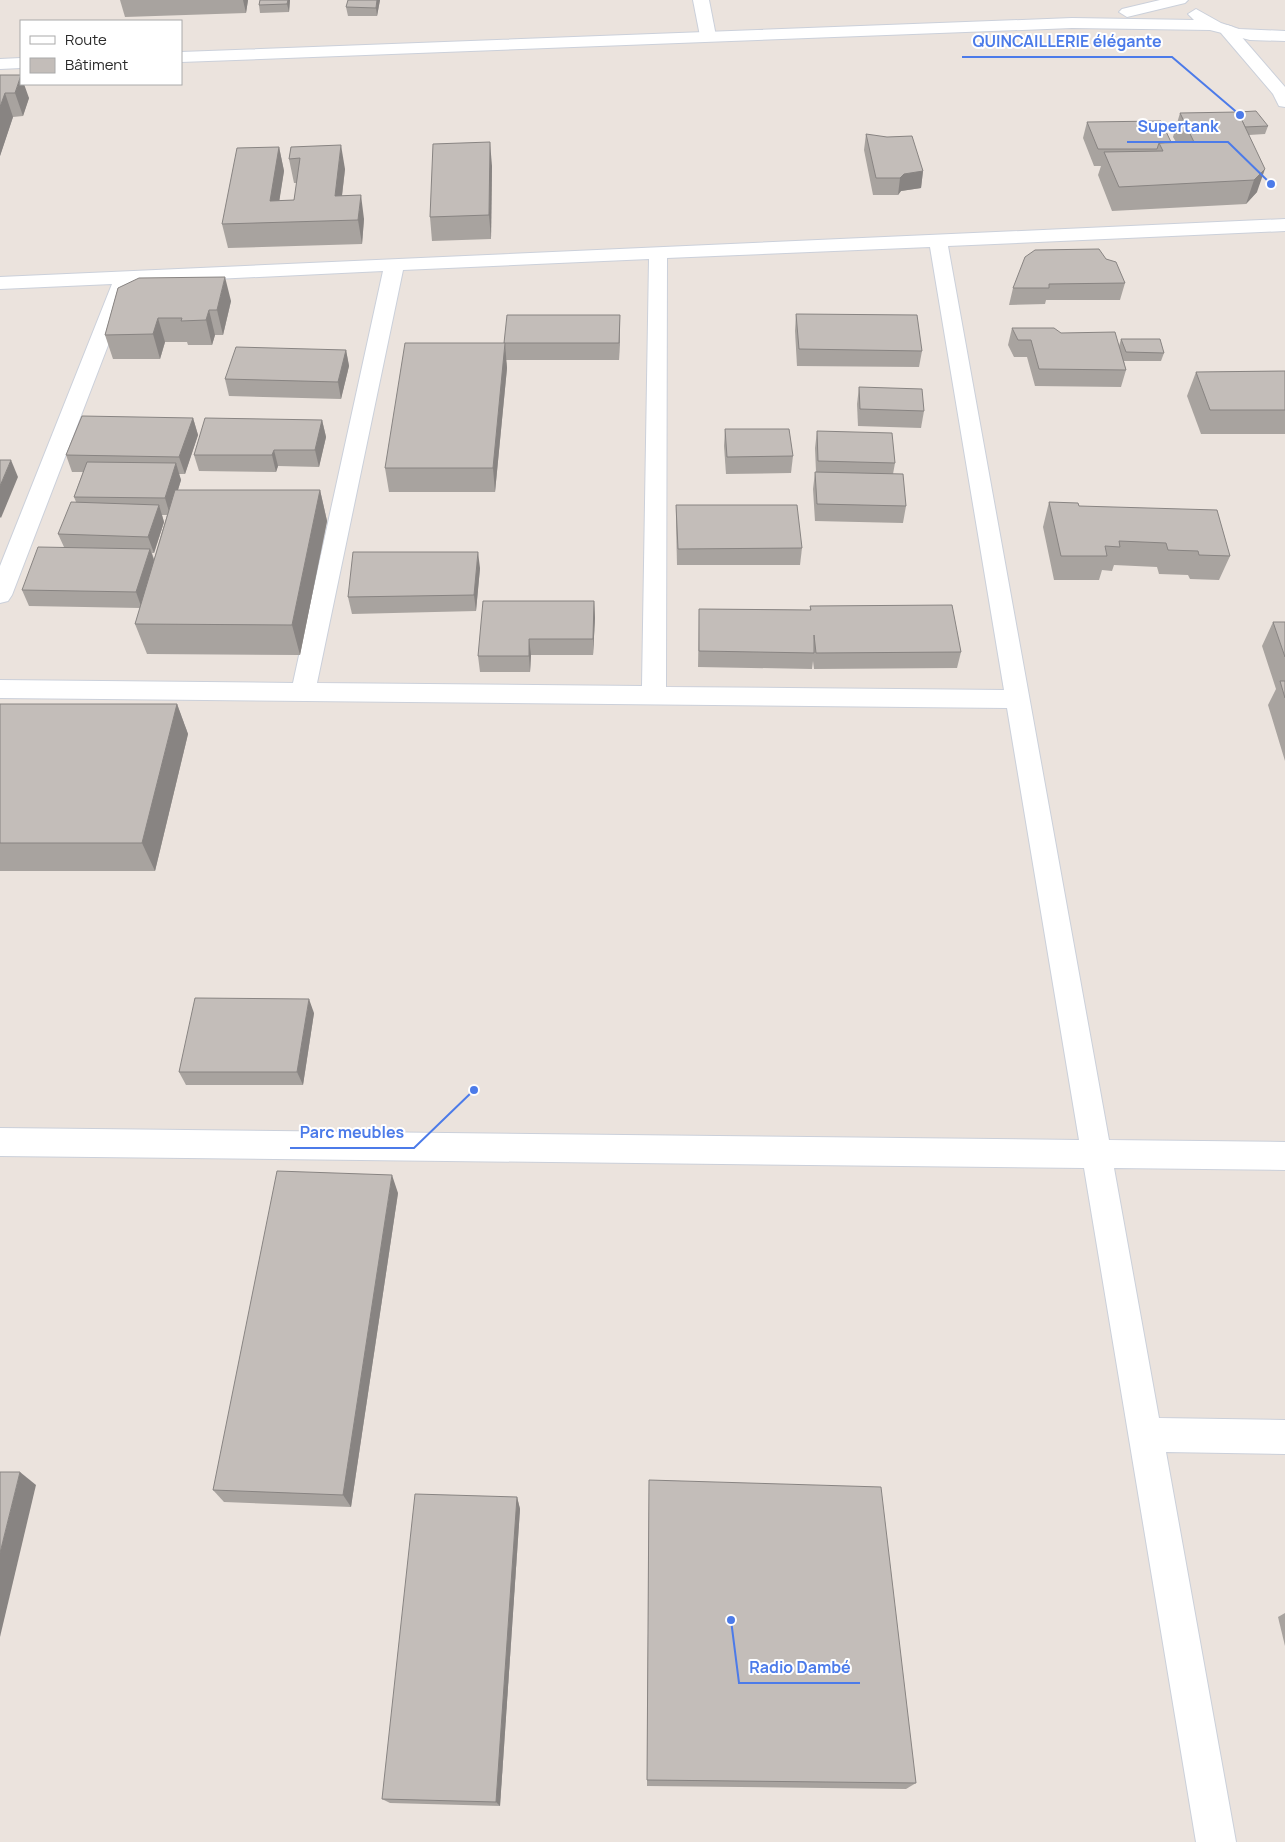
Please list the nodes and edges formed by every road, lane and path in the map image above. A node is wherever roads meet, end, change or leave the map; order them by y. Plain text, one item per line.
1 (700, 0) edge
2 (1180, 0) edge
3 (1190, 0) edge
4 (1072, 23) junction
5 (1211, 24) junction
6 (1227, 30) junction
7 (708, 36) junction
8 (1285, 36) edge
9 (182, 57) edge
10 (20, 63) edge
11 (0, 64) edge
12 (1284, 91) edge
13 (1285, 225) edge
14 (938, 241) junction
15 (658, 254) junction
16 (394, 266) junction
17 (124, 278) junction
18 (0, 283) edge
19 (0, 595) edge
20 (0, 689) edge
21 (304, 692) junction
22 (654, 695) junction
23 (1018, 699) junction
24 (0, 1142) edge
25 (1097, 1154) junction
26 (1285, 1156) edge
27 (1146, 1436) junction
28 (1285, 1437) edge
29 (1216, 1842) edge

1 - 7 street
2 - 4 street
3 - 5 street
4 - 5 street
4 - 7 street
5 - 6 street
6 - 8 street
6 - 12 street
7 - 9 street
10 - 11 street
13 - 14 street
14 - 15 street
14 - 23 street
15 - 16 street
15 - 22 street
16 - 17 street
16 - 21 street
17 - 18 street
17 - 19 street
20 - 21 street
21 - 22 street
22 - 23 street
23 - 25 street
24 - 25 street
25 - 26 street
25 - 27 street
27 - 28 street
27 - 29 street

